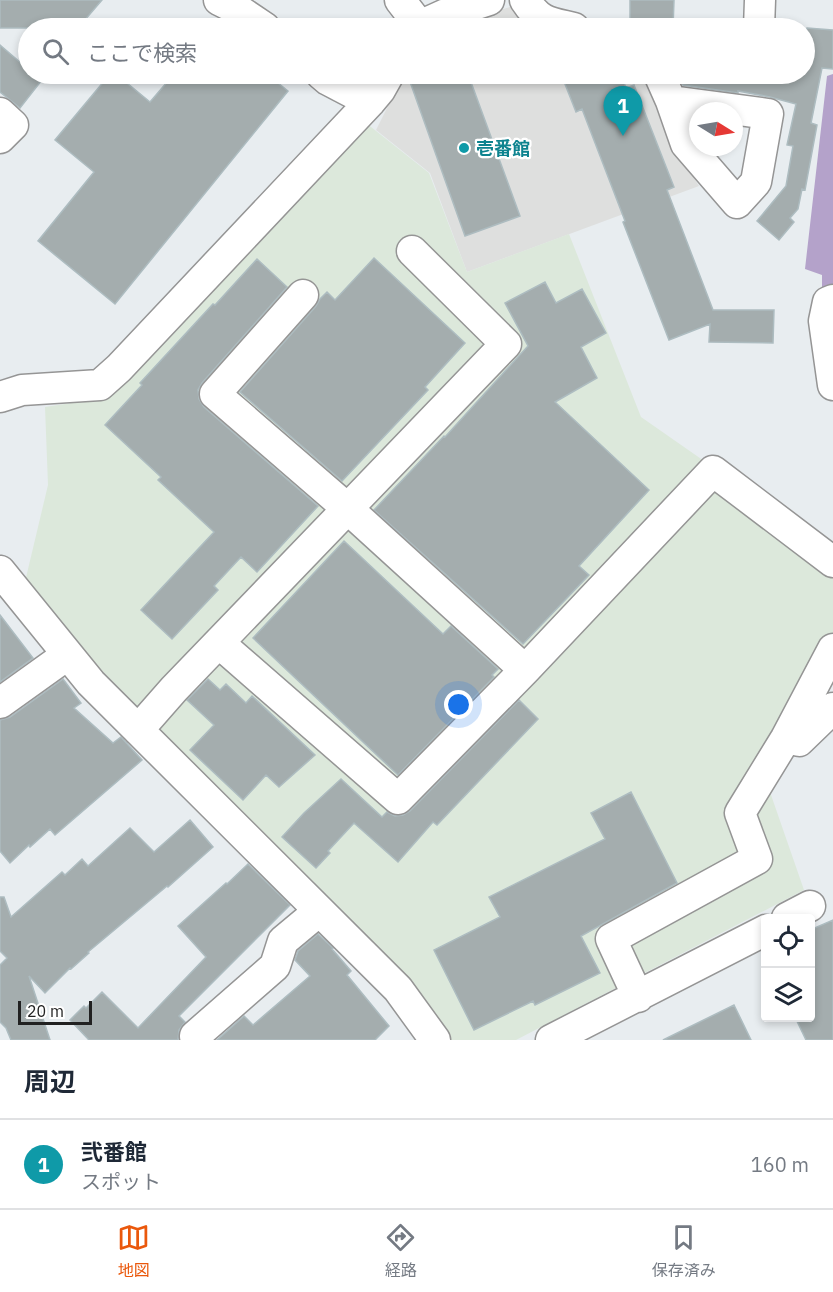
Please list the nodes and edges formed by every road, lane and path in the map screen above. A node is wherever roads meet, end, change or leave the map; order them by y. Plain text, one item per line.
1 (219, 0) edge
2 (400, 0) edge
3 (489, 0) edge
4 (525, 0) edge
5 (760, 0) edge
6 (250, 18) edge
7 (411, 18) edge
8 (437, 18) edge
9 (541, 18) edge
10 (759, 18) edge
11 (336, 84) edge
12 (383, 84) edge
13 (663, 84) edge
14 (671, 101) dead end
15 (370, 102) junction
16 (0, 113) edge
17 (0, 138) edge
18 (412, 251) dead end
19 (303, 295) dead end
20 (833, 300) edge
21 (833, 385) edge
22 (0, 397) edge
23 (348, 509) junction
24 (833, 562) edge
25 (0, 571) edge
26 (219, 643) junction
27 (833, 650) edge
28 (67, 655) junction
29 (525, 670) junction
30 (0, 703) edge
31 (833, 708) edge
32 (138, 730) junction
33 (786, 738) junction
34 (319, 911) junction
35 (761, 932) edge
36 (638, 996) junction
37 (195, 1036) dead end
38 (435, 1040) edge
39 (551, 1040) edge

1 - 6 street
2 - 7 street
3 - 8 street
4 - 9 street
5 - 10 street
11 - 15 street
12 - 15 street
13 - 14 street
15 - 22 street
16 - 17 street
18 - 23 street
19 - 23 street
20 - 21 street
23 - 26 street
23 - 29 street
24 - 29 street
25 - 28 street
26 - 29 street
26 - 32 street
27 - 33 street
28 - 30 street
28 - 32 street
31 - 33 street
32 - 34 street
33 - 36 street
34 - 37 street
34 - 38 street
35 - 36 street
36 - 39 street

